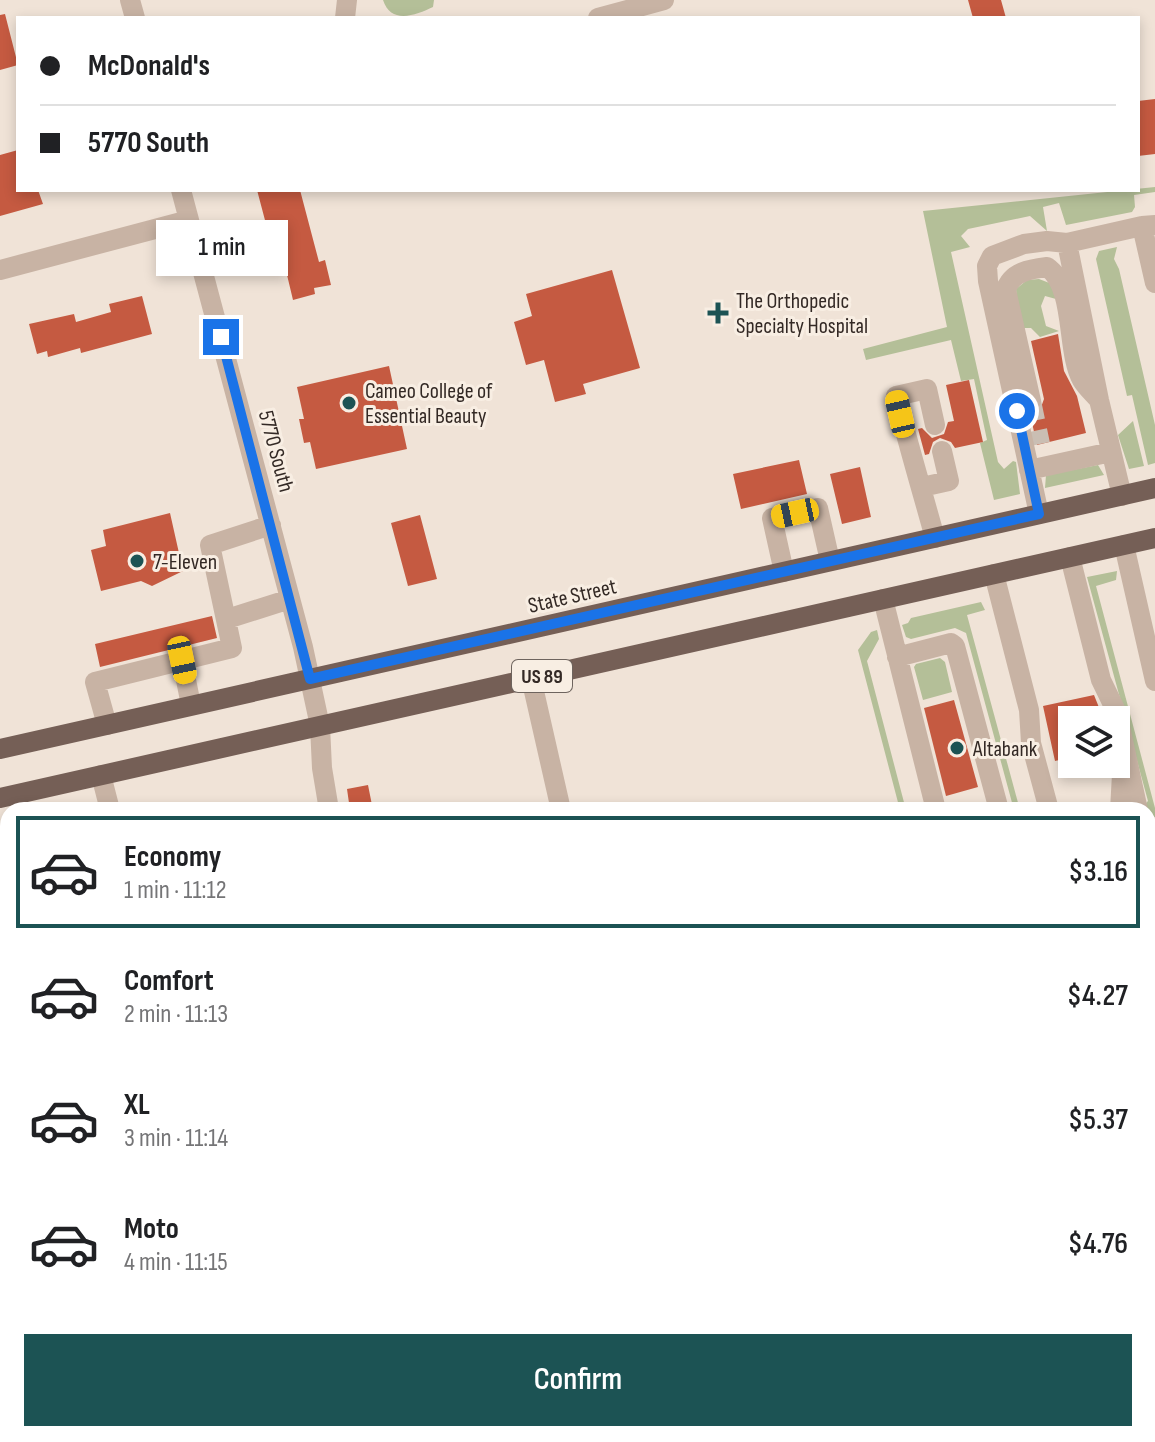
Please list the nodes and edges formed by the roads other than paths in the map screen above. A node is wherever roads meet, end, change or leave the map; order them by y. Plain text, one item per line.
1 (664, 0) edge
2 (605, 16) edge
3 (182, 192) edge
4 (189, 220) junction
5 (1148, 225) edge
6 (1067, 243) junction
7 (1047, 267) junction
8 (0, 270) edge
9 (1155, 283) edge
10 (1099, 400) junction
11 (1031, 401) tunnel mouth
12 (935, 425) dead end
13 (1040, 444) tunnel mouth
14 (942, 451) dead end
15 (1111, 452) junction
16 (1029, 470) junction
17 (922, 487) junction
18 (1155, 488) edge
19 (1122, 496) junction
20 (1039, 514) junction
21 (271, 525) junction
22 (935, 538) junction
23 (1155, 538) edge
24 (1124, 545) junction
25 (1070, 557) junction
26 (830, 561) junction
27 (784, 572) junction
28 (994, 574) junction
29 (1155, 586) edge
30 (1134, 591) junction
31 (290, 599) junction
32 (883, 599) junction
33 (227, 619) junction
34 (897, 657) junction
35 (182, 660) junction
36 (531, 678) junction
37 (310, 679) junction
38 (1155, 681) edge
39 (1108, 695) junction
40 (191, 705) junction
41 (1109, 706) edge
42 (1029, 710) junction
43 (107, 725) junction
44 (320, 726) junction
45 (0, 749) edge
46 (101, 775) junction
47 (1122, 778) edge
48 (0, 798) edge
49 (108, 802) edge
50 (328, 802) edge
51 (559, 802) edge
52 (934, 802) edge
53 (997, 802) edge
54 (1047, 802) edge
55 (1061, 802) edge
56 (1121, 802) edge
57 (1136, 802) edge

1 - 2 street
3 - 4 street, 5770 South
4 - 8 street
4 - 21 street, 5770 South
5 - 6 street
5 - 9 street
6 - 7 street
6 - 10 street
6 - 16 street
7 - 10 street
7 - 11 street
10 - 15 street
12 - 17 street
13 - 16 street
14 - 17 street
15 - 16 street
15 - 19 street
16 - 20 street
17 - 22 street
18 - 19 main road, State Street / US 89
19 - 20 main road, State Street / US 89
20 - 22 main road, State Street / US 89
21 - 31 street, 5770 South
21 - 33 street
22 - 26 main road, State Street / US 89
23 - 24 main road, US 89
24 - 25 main road, US 89
24 - 30 street
25 - 28 main road, US 89
25 - 39 street
26 - 27 main road, State Street / US 89
26 - 27 street
27 - 37 main road, State Street / US 89
28 - 32 main road, US 89
28 - 42 street
29 - 30 street
30 - 38 street
31 - 33 street
31 - 37 street, 5770 South
32 - 34 street
32 - 36 main road, US 89
33 - 35 street
34 - 52 street
34 - 53 street
35 - 40 street
35 - 43 street
36 - 44 main road, US 89
36 - 51 street
37 - 40 main road, State Street / US 89
37 - 44 street, 5770 South
39 - 41 street
39 - 57 street
40 - 43 main road, State Street / US 89
42 - 54 street
42 - 55 street
43 - 45 main road, State Street / US 89
44 - 46 main road, US 89
44 - 50 street, 5770 South
46 - 48 main road, US 89
46 - 49 street
47 - 56 street

